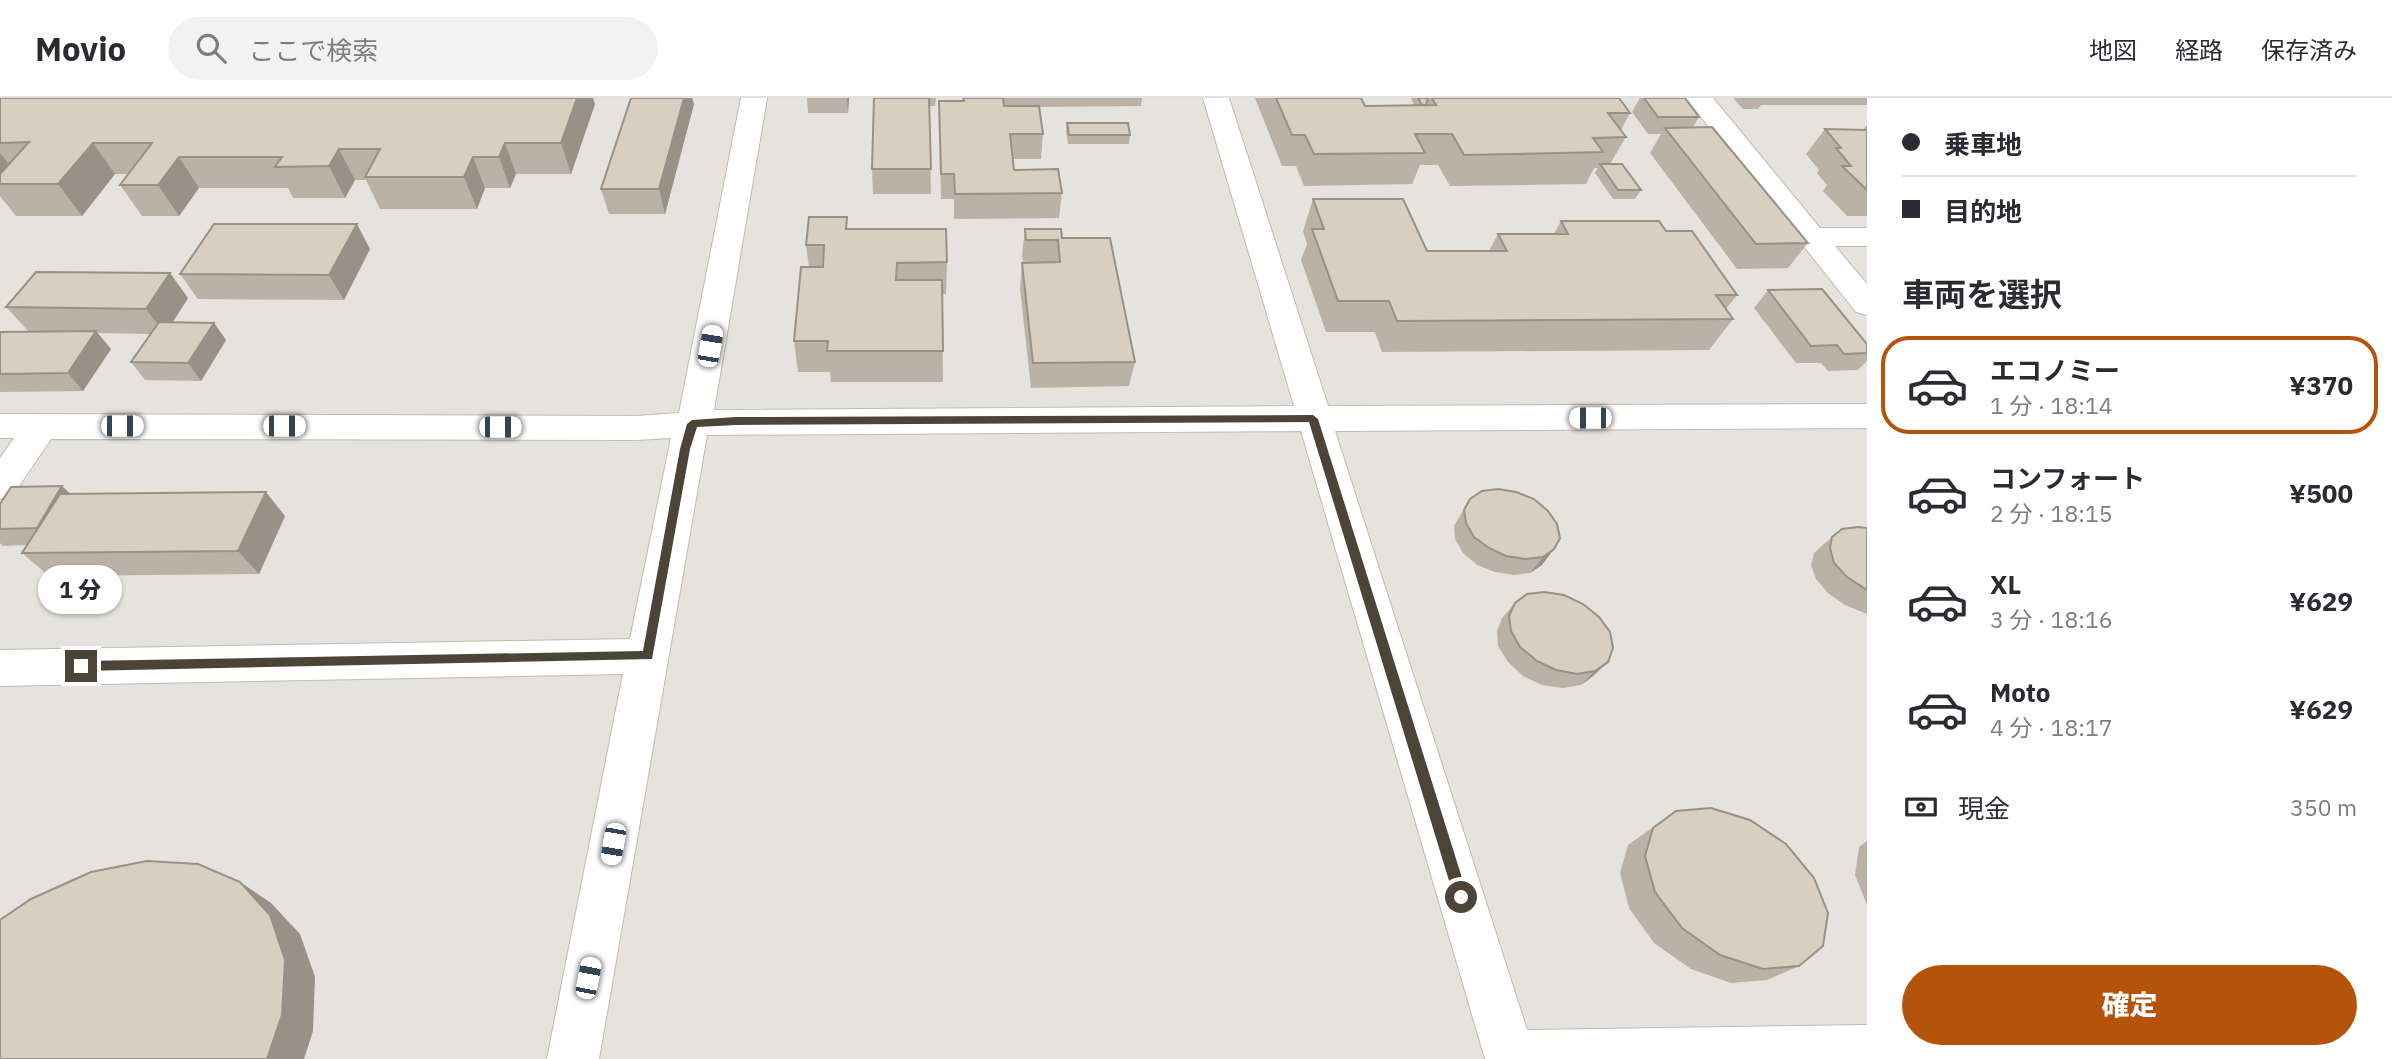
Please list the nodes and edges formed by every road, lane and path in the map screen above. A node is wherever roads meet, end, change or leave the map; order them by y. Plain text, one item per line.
1 (754, 98) edge
2 (1216, 98) edge
3 (1699, 98) edge
4 (1811, 237) junction
5 (1867, 237) edge
6 (1867, 305) edge
7 (1867, 416) edge
8 (1313, 419) junction
9 (692, 424) junction
10 (0, 426) edge
11 (41, 426) junction
12 (0, 485) edge
13 (648, 656) junction
14 (0, 668) edge
15 (1867, 1051) edge
16 (1510, 1058) edge
17 (573, 1059) edge

1 - 9 lane
2 - 8 lane
3 - 4 lane
4 - 5 lane
4 - 6 lane
7 - 8 lane
8 - 9 lane
8 - 16 lane
9 - 11 lane
9 - 13 lane
10 - 11 lane
11 - 12 lane
13 - 14 lane
13 - 17 lane
15 - 16 lane

